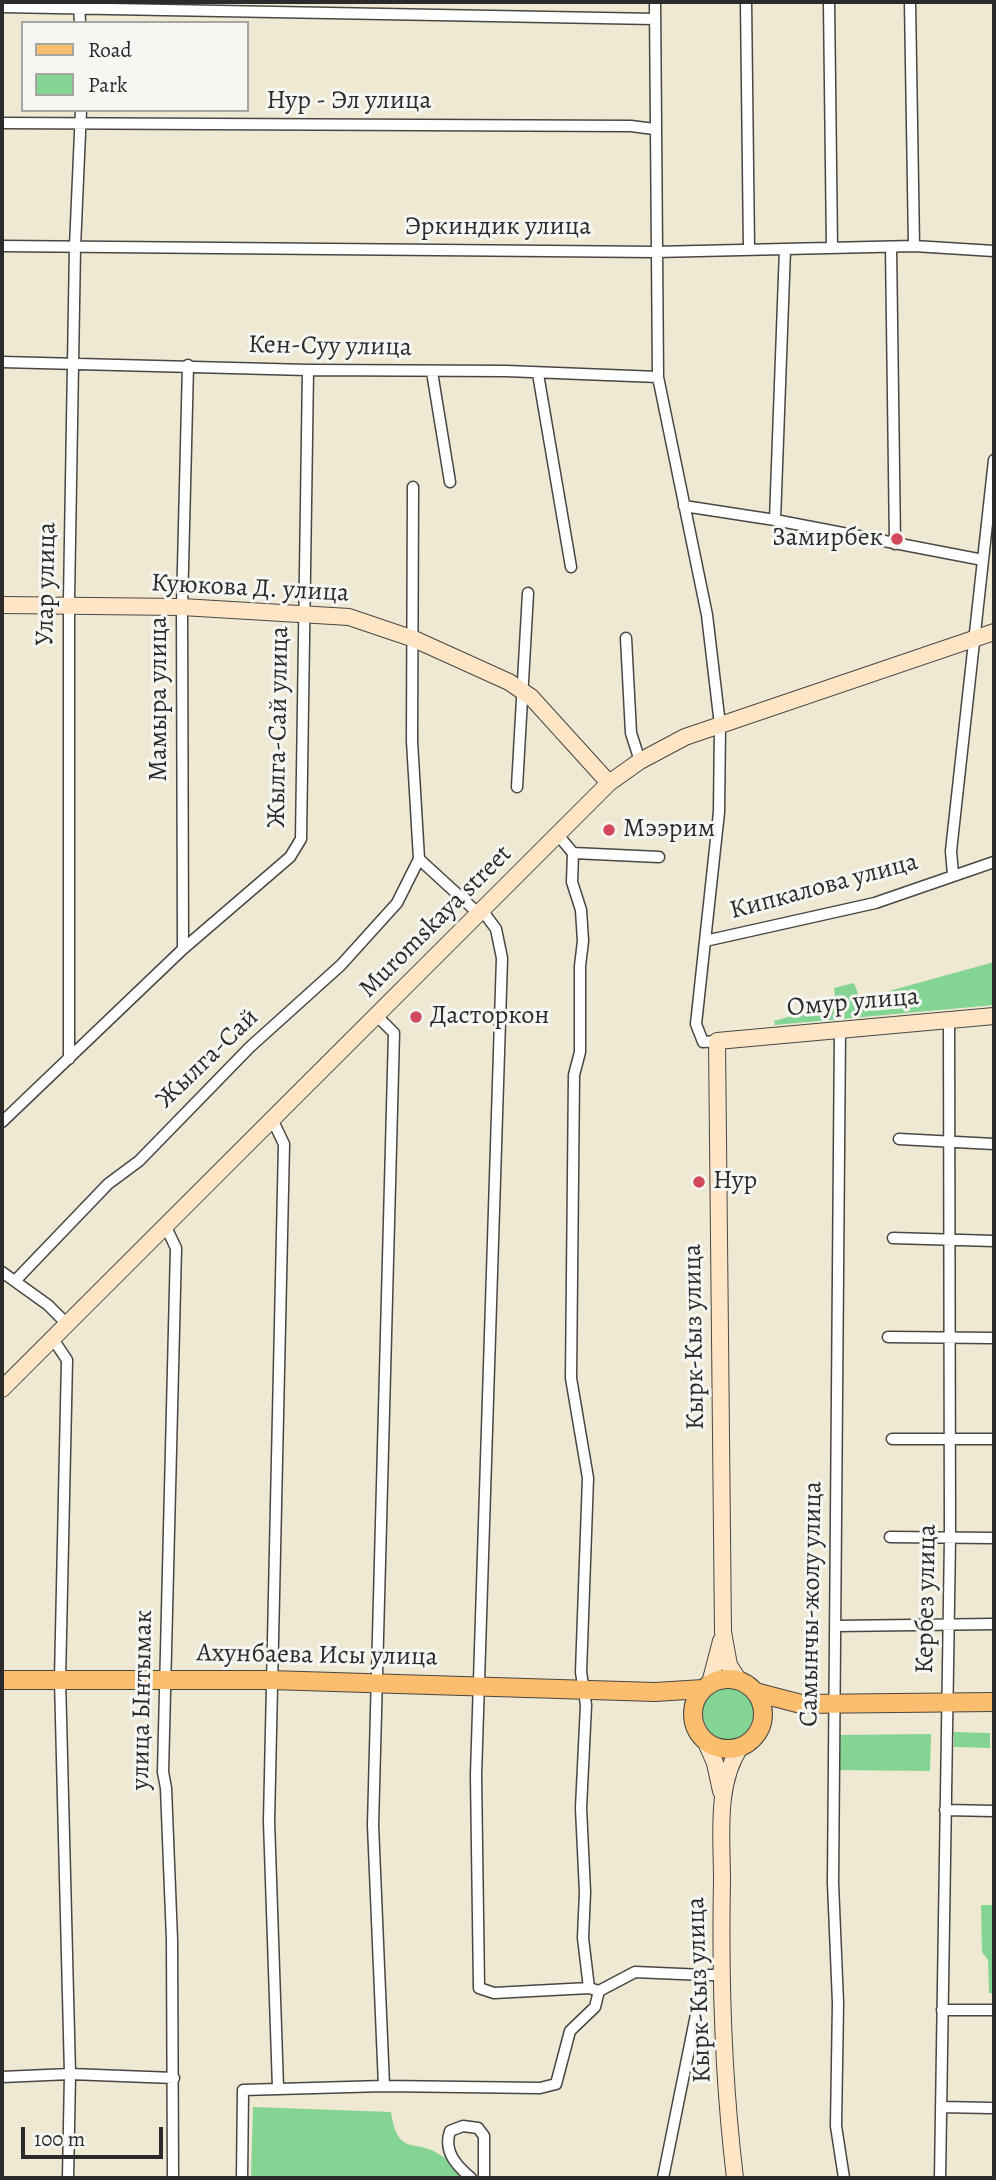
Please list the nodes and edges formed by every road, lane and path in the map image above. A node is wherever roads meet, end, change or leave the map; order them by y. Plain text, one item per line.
1 (655, 2) edge
2 (746, 2) edge
3 (829, 2) edge
4 (910, 2) edge
5 (79, 5) edge
6 (2, 7) edge
7 (655, 19) junction
8 (81, 112) edge
9 (2, 122) edge
10 (82, 124) junction
11 (654, 129) junction
12 (2, 246) edge
13 (914, 246) junction
14 (75, 247) junction
15 (891, 247) junction
16 (832, 248) junction
17 (749, 249) junction
18 (785, 249) junction
19 (994, 251) edge
20 (655, 252) junction
21 (2, 362) edge
22 (73, 363) junction
23 (188, 365) junction
24 (308, 370) junction
25 (432, 372) junction
26 (538, 374) junction
27 (658, 377) junction
28 (994, 460) edge
29 (450, 482) dead end
30 (413, 487) dead end
31 (684, 506) junction
32 (775, 520) junction
33 (895, 544) junction
34 (983, 560) junction
35 (571, 567) dead end
36 (528, 593) dead end
37 (2, 605) edge
38 (69, 607) junction
39 (182, 607) junction
40 (303, 613) junction
41 (994, 632) edge
42 (626, 638) dead end
43 (975, 638) junction
44 (414, 639) junction
45 (524, 692) junction
46 (720, 724) junction
47 (640, 761) junction
48 (609, 783) junction
49 (517, 787) dead end
50 (558, 835) junction
51 (573, 853) junction
52 (659, 857) dead end
53 (419, 859) junction
54 (994, 862) edge
55 (953, 875) junction
56 (480, 911) junction
57 (705, 941) junction
58 (183, 949) junction
59 (377, 1016) junction
60 (994, 1016) edge
61 (949, 1020) junction
62 (840, 1029) junction
63 (717, 1041) junction
64 (69, 1059) junction
65 (272, 1119) junction
66 (2, 1122) edge
67 (899, 1139) dead end
68 (949, 1143) junction
69 (994, 1144) edge
70 (165, 1225) junction
71 (892, 1238) dead end
72 (950, 1240) junction
73 (994, 1241) edge
74 (2, 1272) edge
75 (15, 1282) junction
76 (67, 1324) junction
77 (888, 1337) dead end
78 (951, 1338) junction
79 (994, 1338) edge
80 (53, 1339) junction
81 (2, 1389) edge
82 (892, 1439) dead end
83 (950, 1439) junction
84 (994, 1439) edge
85 (890, 1537) dead end
86 (950, 1538) junction
87 (994, 1538) edge
88 (949, 1624) junction
89 (994, 1624) edge
90 (836, 1626) junction
91 (723, 1632) junction
92 (2, 1679) edge
93 (60, 1679) junction
94 (165, 1679) junction
95 (270, 1680) junction
96 (738, 1681) junction
97 (375, 1683) junction
98 (480, 1685) junction
99 (707, 1686) junction
100 (584, 1688) junction
101 (632, 1691) junction
102 (755, 1692) junction
103 (994, 1702) edge
104 (948, 1703) junction
105 (801, 1704) junction
106 (834, 1704) junction
107 (694, 1722) junction
108 (761, 1722) junction
109 (705, 1740) junction
110 (741, 1746) junction
111 (723, 1801) junction
112 (945, 1810) junction
113 (994, 1811) edge
114 (712, 1975) junction
115 (594, 1989) junction
116 (942, 2010) junction
117 (994, 2010) edge
118 (70, 2074) junction
119 (2, 2077) edge
120 (174, 2078) junction
121 (384, 2086) junction
122 (278, 2088) junction
123 (941, 2107) junction
124 (991, 2108) dead end
125 (68, 2178) edge
126 (173, 2178) edge
127 (242, 2178) edge
128 (471, 2178) edge
129 (484, 2178) edge
130 (663, 2178) edge
131 (735, 2178) edge
132 (844, 2178) edge
133 (940, 2178) edge

1 - 7 street
2 - 17 street
3 - 16 street
4 - 13 street
5 - 6 street
5 - 7 street
7 - 11 street
8 - 10 street, Улар улица
9 - 10 street, Нур - Эл улица
10 - 11 street, Нур - Эл улица
10 - 14 street, Улар улица
11 - 20 street
12 - 14 street, Эркиндик улица
13 - 15 street, Эркиндик улица
13 - 19 street, Эркиндик улица
14 - 20 street, Эркиндик улица
14 - 22 street, Улар улица
15 - 16 street, Эркиндик улица
15 - 33 street
16 - 18 street, Эркиндик улица
17 - 18 street, Эркиндик улица
17 - 20 street, Эркиндик улица
18 - 32 street
20 - 27 street
21 - 22 street, Кен-Суу улица
22 - 23 street, Кен-Суу улица
22 - 38 street, Улар улица
23 - 24 street, Кен-Суу улица
23 - 39 street, Мамыра улица
24 - 25 street, Кен-Суу улица
24 - 40 street, Жылга-Сай улица
25 - 26 street, Кен-Суу улица
25 - 29 street
26 - 27 street, Кен-Суу улица
26 - 35 street
27 - 31 street
28 - 34 street, Кипкалова улица
30 - 44 street
31 - 32 street
31 - 46 street
32 - 33 street
33 - 34 street
34 - 43 street, Кипкалова улица
36 - 45 street
37 - 38 street, Куюкова Д. улица
38 - 39 street, Куюкова Д. улица
38 - 64 street, Улар улица
39 - 40 street, Куюкова Д. улица
39 - 58 street, Мамыра улица
40 - 44 street, Куюкова Д. улица
40 - 58 street, Жылга-Сай улица
41 - 43 street, Muromskaya street
42 - 47 street
43 - 46 street, Muromskaya street
43 - 55 street, Кипкалова улица
44 - 45 street, Куюкова Д. улица
44 - 53 street
45 - 48 street, Куюкова Д. улица
45 - 49 street
46 - 47 street, Muromskaya street
46 - 57 street
47 - 48 street, Muromskaya street
48 - 50 street, Muromskaya street
50 - 51 street
50 - 56 street, Muromskaya street
51 - 52 street
51 - 100 street
53 - 56 street
53 - 75 street, Жылга-Сай
54 - 55 street, Кипкалова улица
55 - 57 street, Кипкалова улица
56 - 59 street, Muromskaya street
56 - 98 street
57 - 63 street
58 - 64 street, Жылга-Сай улица
59 - 65 street, Muromskaya street
59 - 97 street
60 - 61 street, Омур улица
61 - 62 street, Омур улица
61 - 68 street, Кербез улица
62 - 63 street, Омур улица
62 - 90 street, Самынчы-жолу улица
63 - 91 street, Кырк-Кыз улица
64 - 66 street, Жылга-Сай улица
65 - 70 street, Muromskaya street
65 - 95 street
67 - 68 street
68 - 69 street
68 - 72 street, Кербез улица
70 - 76 street, Muromskaya street
70 - 94 street, улица Ынтымак
71 - 72 street
72 - 73 street
72 - 78 street, Кербез улица
74 - 75 street
75 - 76 street
76 - 80 street, Muromskaya street
77 - 78 street
78 - 79 street
78 - 83 street, Кербез улица
80 - 81 street, Muromskaya street
80 - 93 street
82 - 83 street
83 - 84 street
83 - 86 street, Кербез улица
85 - 86 street
86 - 87 street
86 - 88 street, Кербез улица
88 - 89 street
88 - 90 street
88 - 104 street, Кербез улица
90 - 106 street, Самынчы-жолу улица
91 - 96 street, Кырк-Кыз улица
91 - 99 street, Кырк-Кыз улица
92 - 93 main road, Ахунбаева Исы улица
93 - 94 main road, Ахунбаева Исы улица
93 - 118 street
94 - 95 main road, Ахунбаева Исы улица
94 - 120 street, улица Ынтымак
95 - 97 main road, Ахунбаева Исы улица
95 - 122 street
96 - 99 main road
96 - 102 main road
97 - 98 main road, Ахунбаева Исы улица
97 - 121 street
98 - 100 main road, Ахунбаева Исы улица
98 - 115 street
99 - 101 main road, Ахунбаева Исы улица
99 - 107 main road
100 - 101 main road, Ахунбаева Исы улица
100 - 115 street
101 - 107 main road, Ахунбаева Исы улица
102 - 105 main road
102 - 108 main road
103 - 104 main road
104 - 106 main road
104 - 112 street, Кербез улица
105 - 106 main road
105 - 108 main road
106 - 132 street, Самынчы-жолу улица
107 - 109 main road
108 - 110 main road
109 - 110 main road
109 - 111 street, Кырк-Кыз улица
110 - 111 street, Кырк-Кыз улица
111 - 114 street, Кырк-Кыз улица
112 - 113 street
112 - 116 street, Кербез улица
114 - 115 street
114 - 130 street
114 - 131 street, Кырк-Кыз улица
115 - 121 street
116 - 117 street
116 - 123 street, Кербез улица
118 - 119 street
118 - 120 street
118 - 125 street
120 - 126 street, улица Ынтымак
121 - 122 street
122 - 127 street
123 - 124 street
123 - 133 street, Кербез улица
128 - 129 street

